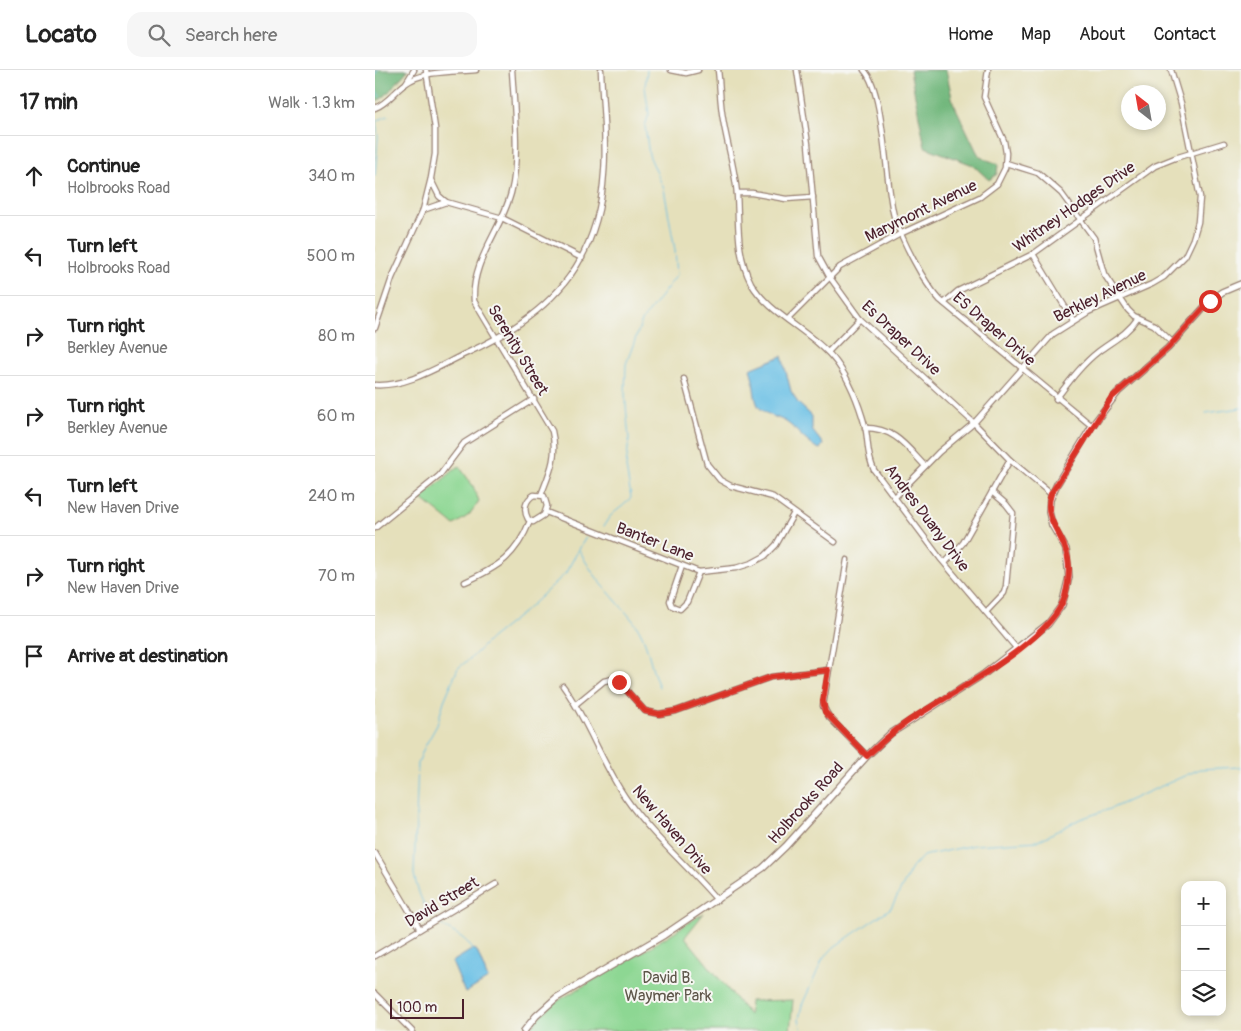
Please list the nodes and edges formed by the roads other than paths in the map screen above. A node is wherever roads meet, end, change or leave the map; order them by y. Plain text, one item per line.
1 (414, 70) edge
2 (476, 70) edge
3 (513, 70) edge
4 (601, 70) edge
5 (671, 70) edge
6 (698, 70) edge
7 (718, 70) edge
8 (797, 70) edge
9 (864, 70) edge
10 (988, 70) edge
11 (1171, 70) edge
12 (426, 72) edge
13 (406, 83) junction
14 (375, 108) edge
15 (1225, 143) dead end
16 (1190, 153) junction
17 (1006, 163) junction
18 (431, 178) junction
19 (737, 193) junction
20 (813, 197) junction
21 (446, 202) junction
22 (423, 210) junction
23 (502, 218) junction
24 (1081, 218) junction
25 (902, 233) junction
26 (1033, 254) junction
27 (582, 258) junction
28 (829, 276) junction
29 (1241, 284) edge
30 (1121, 300) junction
31 (944, 303) junction
32 (1138, 318) junction
33 (788, 319) junction
34 (860, 319) junction
35 (1073, 320) junction
36 (375, 328) edge
37 (497, 338) junction
38 (1173, 343) junction
39 (828, 352) junction
40 (1021, 369) junction
41 (684, 379) dead end
42 (375, 385) edge
43 (533, 399) junction
44 (1056, 399) junction
45 (974, 423) junction
46 (1092, 426) junction
47 (865, 428) junction
48 (1010, 460) junction
49 (925, 466) junction
50 (991, 492) junction
51 (1051, 494) junction
52 (541, 495) junction
53 (895, 498) junction
54 (546, 512) junction
55 (794, 512) junction
56 (530, 521) junction
57 (375, 528) edge
58 (835, 542) dead end
59 (847, 560) dead end
60 (945, 563) junction
61 (682, 566) junction
62 (699, 572) junction
63 (465, 582) dead end
64 (987, 612) junction
65 (1017, 649) junction
66 (828, 670) junction
67 (563, 686) dead end
68 (576, 704) junction
69 (867, 756) junction
70 (375, 853) edge
71 (496, 884) dead end
72 (717, 900) junction
73 (420, 929) junction
74 (375, 956) edge
75 (375, 994) edge
76 (412, 1031) edge
77 (524, 1031) edge

1 - 13 street
2 - 12 street
3 - 23 street, Serenity Street
4 - 27 street
5 - 6 street
7 - 19 street, Andres Duany Drive
8 - 20 street, Es Draper Drive
9 - 25 street, ES Draper Drive
10 - 17 street
11 - 16 street, Berkley Avenue
12 - 13 street
12 - 18 street
13 - 14 street
15 - 16 street, Whitney Hodges Drive
16 - 24 street, Whitney Hodges Drive
16 - 30 street, Berkley Avenue
17 - 24 street
17 - 25 street, Marymont Avenue
18 - 21 street
18 - 22 street
19 - 20 street
19 - 33 street, Andres Duany Drive
20 - 28 street, Es Draper Drive
21 - 22 street
21 - 23 street
22 - 36 street
23 - 27 street
23 - 37 street, Serenity Street
24 - 26 street, Whitney Hodges Drive
24 - 30 street
25 - 28 street, Marymont Avenue
25 - 31 street, ES Draper Drive
26 - 31 street, Whitney Hodges Drive
26 - 35 street
27 - 37 street
28 - 33 street, Marymont Avenue
28 - 34 street, Es Draper Drive
29 - 38 street, Holbrooks Road
30 - 32 street
30 - 35 street, Berkley Avenue
31 - 40 street, ES Draper Drive
32 - 38 street
32 - 44 street
33 - 39 street, Andres Duany Drive
34 - 39 street
34 - 45 street, Es Draper Drive
35 - 40 street, Berkley Avenue
37 - 42 street
37 - 43 street, Serenity Street
38 - 46 street, Holbrooks Road
39 - 47 street, Andres Duany Drive
40 - 44 street, ES Draper Drive
40 - 45 street, Berkley Avenue
41 - 55 street
43 - 52 street, Serenity Street
43 - 57 street
44 - 46 street, ES Draper Drive
45 - 48 street, Es Draper Drive
45 - 49 street, Berkley Avenue
46 - 51 street, Holbrooks Road
47 - 49 street
47 - 53 street, Andres Duany Drive
48 - 50 street
48 - 51 street, Es Draper Drive
49 - 53 street, Berkley Avenue
50 - 60 street
50 - 64 street
51 - 65 street, Holbrooks Road
52 - 54 street
52 - 56 street, Serenity Street
53 - 60 street, Andres Duany Drive
54 - 56 street
54 - 61 street, Banter Lane
55 - 58 street
55 - 62 street, Banter Lane
56 - 63 street, Serenity Street
59 - 66 street
60 - 64 street, Andres Duany Drive
61 - 62 street, Banter Lane
61 - 62 street
64 - 65 street, Andres Duany Drive
65 - 69 street, Holbrooks Road
66 - 68 street
66 - 69 street
67 - 68 street, New Haven Drive
68 - 72 street, New Haven Drive
69 - 72 street, Holbrooks Road
70 - 73 street
71 - 73 street, David Street
72 - 77 street, Holbrooks Road
73 - 74 street, David Street
75 - 76 street

